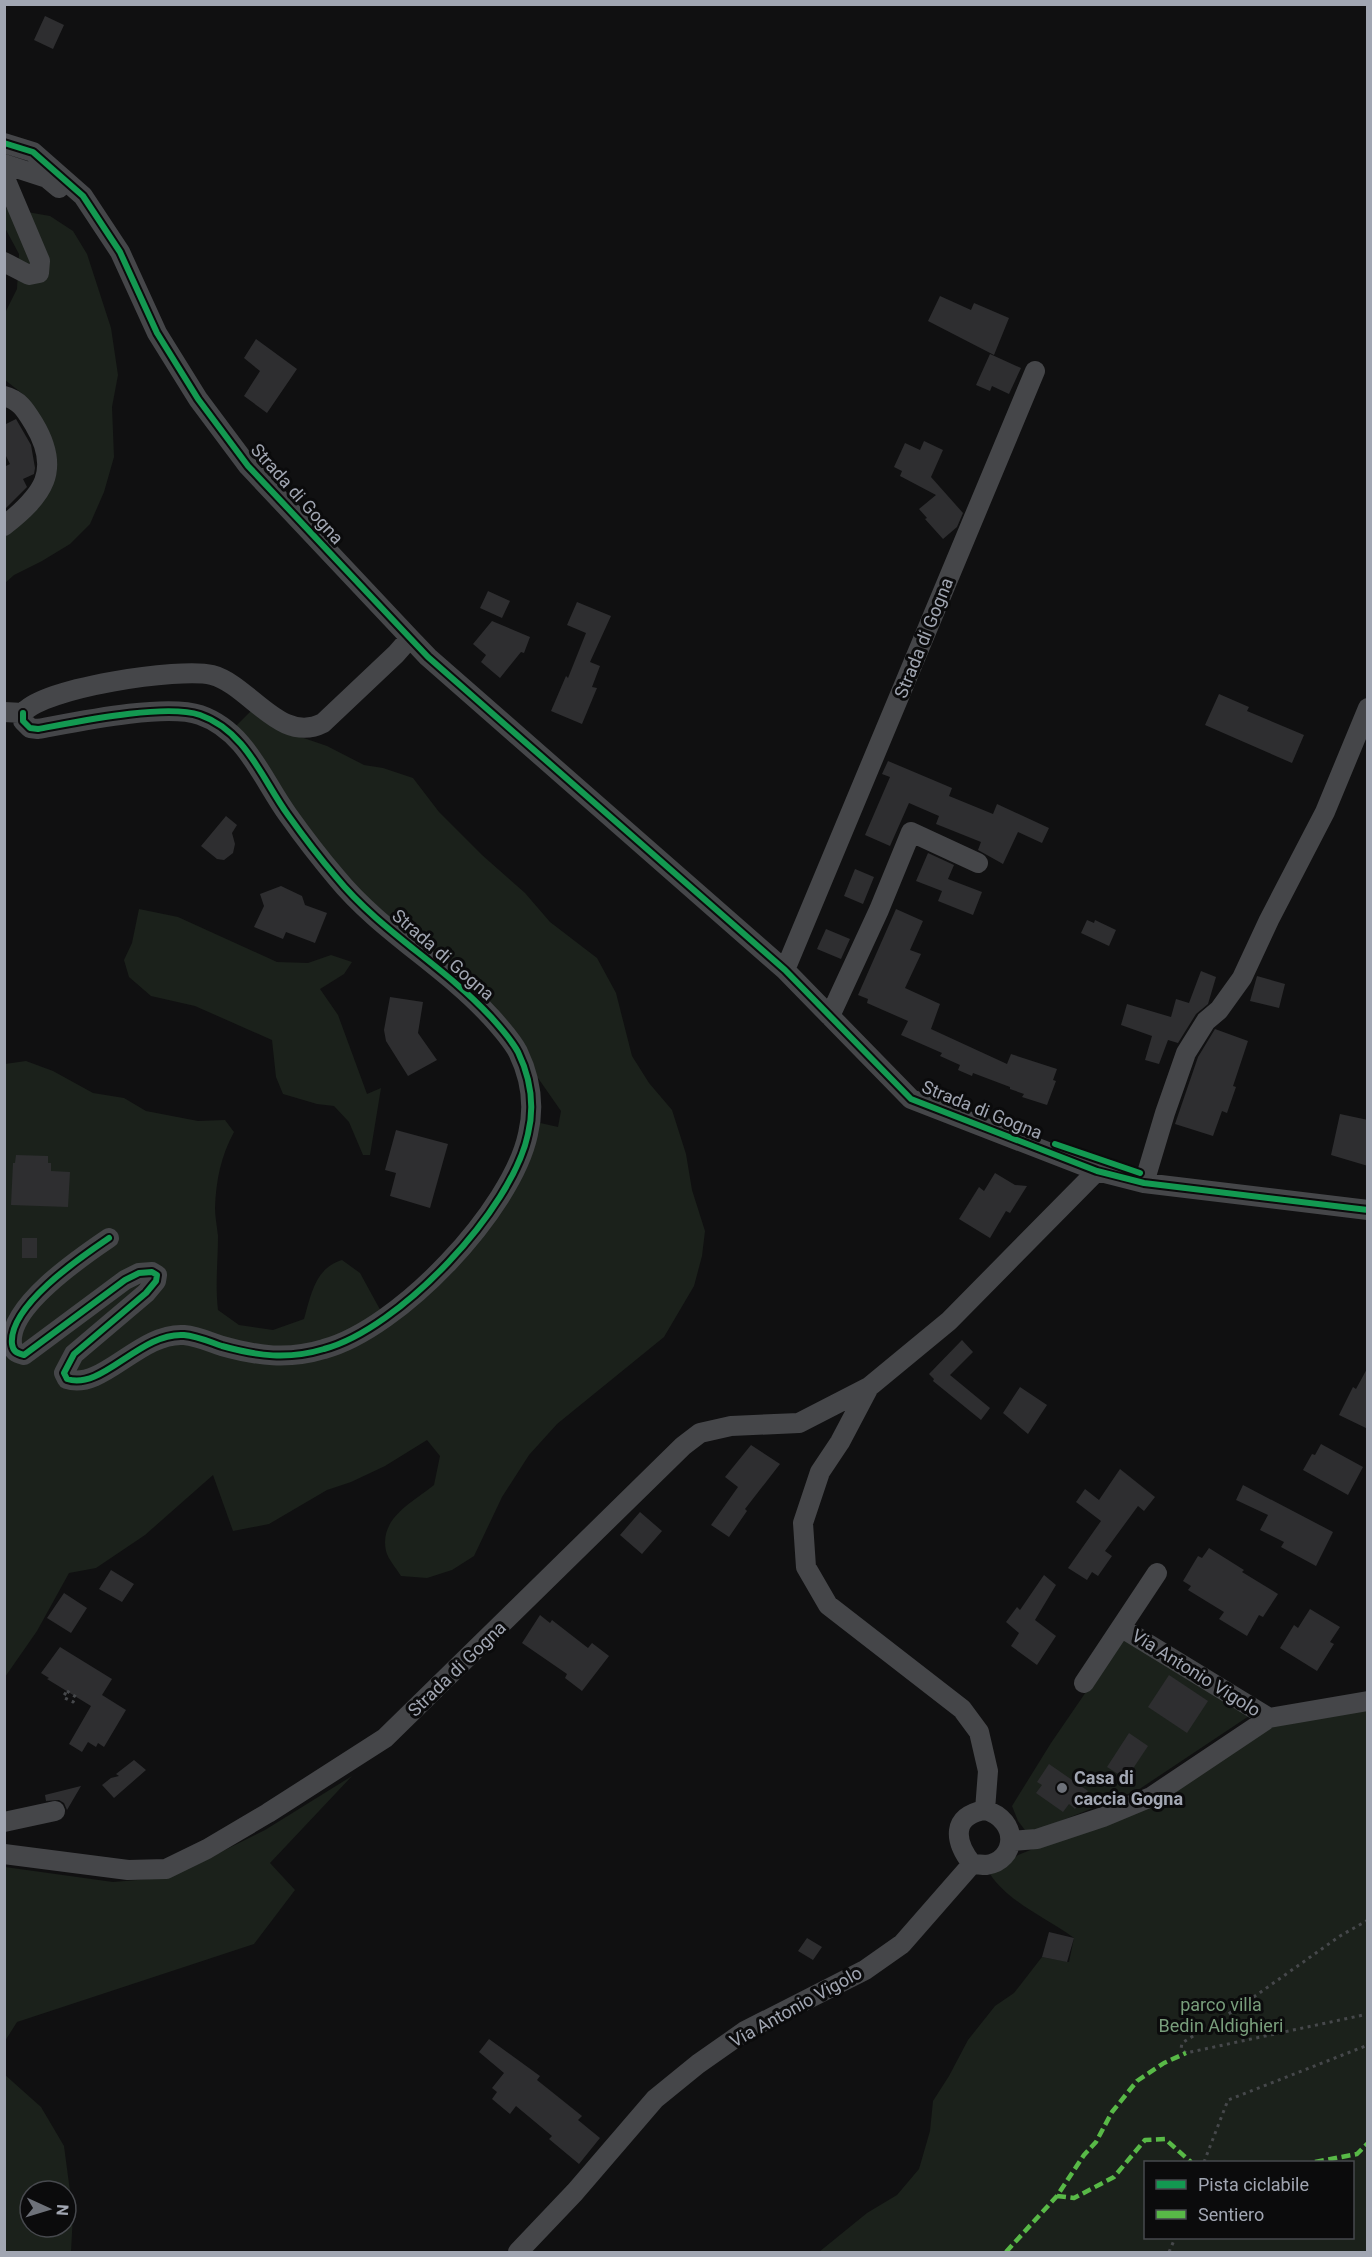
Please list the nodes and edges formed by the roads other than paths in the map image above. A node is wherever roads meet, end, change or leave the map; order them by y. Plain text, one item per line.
1 (4, 142) edge
2 (4, 164) edge
3 (4, 176) edge
4 (101, 226) junction
5 (4, 262) edge
6 (1035, 371) dead end
7 (4, 396) edge
8 (4, 526) edge
9 (410, 638) junction
10 (1368, 708) edge
11 (14, 713) edge
12 (978, 863) dead end
13 (333, 889) dead end
14 (355, 899) junction
15 (785, 970) junction
16 (830, 1016) junction
17 (1097, 1171) junction
18 (1144, 1184) junction
19 (1368, 1210) edge
20 (109, 1238) dead end
21 (869, 1387) junction
22 (1157, 1573) dead end
23 (1122, 1628) junction
24 (1084, 1683) dead end
25 (1368, 1701) edge
26 (1269, 1719) junction
27 (985, 1810) junction
28 (55, 1811) dead end
29 (4, 1822) edge
30 (1011, 1841) junction
31 (4, 1854) edge
32 (972, 1864) junction
33 (518, 2253) edge

1 - 4 street, Strada di Gogna
2 - 4 street, Strada di Gogna
3 - 5 street
4 - 9 street, Strada di Gogna
6 - 15 street, Strada di Gogna
7 - 8 street
9 - 11 street, Strada di Gogna
9 - 15 street, Strada di Gogna
10 - 18 street
11 - 14 street, Strada di Gogna
12 - 16 street
13 - 14 street, Strada di Gogna
14 - 20 street, Strada di Gogna
15 - 16 street, Strada di Gogna
16 - 17 street, Strada di Gogna
17 - 18 street, Strada di Gogna
17 - 21 street, Strada di Gogna
18 - 19 street, Strada di Gogna
21 - 27 street, Strada di Gogna
21 - 31 street, Strada di Gogna
22 - 23 street, Via Antonio Vigolo
23 - 24 street, Via Antonio Vigolo
23 - 26 street, Via Antonio Vigolo
25 - 26 street, Via Antonio Vigolo
26 - 30 street, Via Antonio Vigolo
27 - 30 street
27 - 32 street
28 - 29 street
30 - 32 street
32 - 33 street, Via Antonio Vigolo

